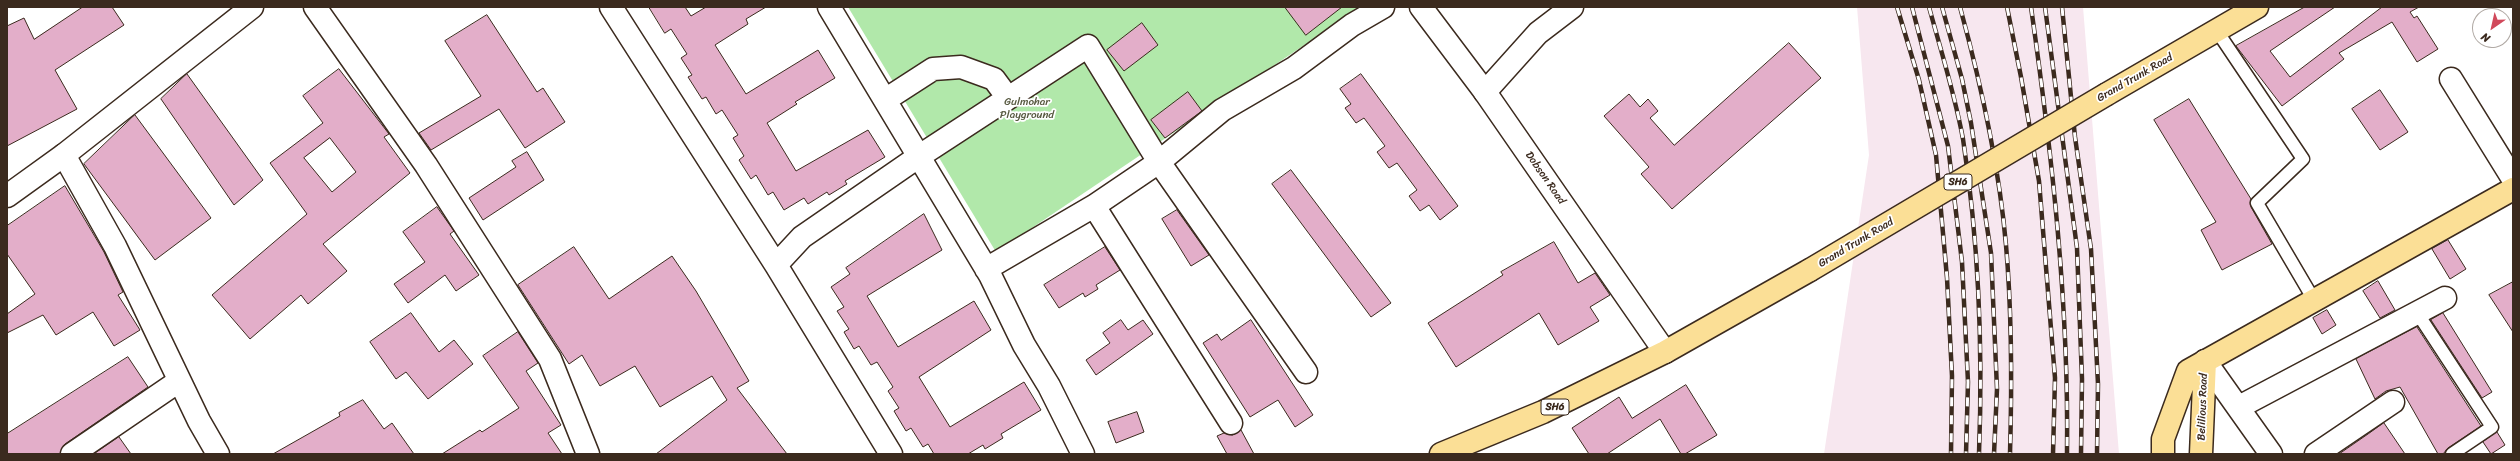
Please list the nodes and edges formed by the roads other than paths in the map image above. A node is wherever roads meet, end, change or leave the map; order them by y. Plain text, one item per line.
1 (252, 7) edge
2 (315, 7) edge
3 (611, 7) edge
4 (829, 7) edge
5 (1383, 7) edge
6 (1421, 7) edge
7 (1572, 7) edge
8 (2257, 7) edge
9 (2217, 31) junction
10 (2451, 79) dead end
11 (1485, 92) junction
12 (1008, 98) junction
13 (885, 100) junction
14 (64, 155) junction
15 (918, 157) junction
16 (1159, 162) junction
17 (2513, 179) edge
18 (2513, 189) edge
19 (7, 196) edge
20 (1094, 206) junction
21 (776, 265) junction
22 (986, 269) junction
23 (2446, 298) dead end
24 (2314, 300) junction
25 (2416, 311) junction
26 (1665, 352) junction
27 (2205, 361) junction
28 (1306, 372) dead end
29 (180, 380) junction
30 (2392, 402) dead end
31 (2239, 407) junction
32 (1231, 423) dead end
33 (72, 454) edge
34 (218, 454) edge
35 (588, 454) edge
36 (891, 454) edge
37 (1083, 454) edge
38 (1441, 454) edge
39 (2163, 454) edge
40 (2201, 454) edge
41 (2272, 454) edge
42 (2316, 454) edge
43 (2452, 454) edge

1 - 14 street
2 - 35 street
3 - 21 street
4 - 13 street
5 - 16 street
6 - 11 street, Dobson Road
7 - 11 street
8 - 9 main road, Grand Trunk Road / SH6
9 - 24 lane
9 - 26 main road, Grand Trunk Road / SH6, bridge
10 - 17 street
11 - 26 street, Dobson Road
12 - 13 street
12 - 15 street
12 - 16 street
13 - 15 street
14 - 19 street
14 - 29 street
15 - 21 street
15 - 22 street
16 - 20 street
16 - 28 street
18 - 24 main road
20 - 22 street
20 - 32 street
21 - 36 street
22 - 37 street
23 - 25 street
24 - 27 main road
25 - 31 street
25 - 43 lane
26 - 38 main road, Grand Trunk Road / SH6
27 - 31 street
27 - 39 main road
27 - 40 main road, Belilious Road
29 - 33 street
29 - 34 street
30 - 42 street
31 - 41 street

